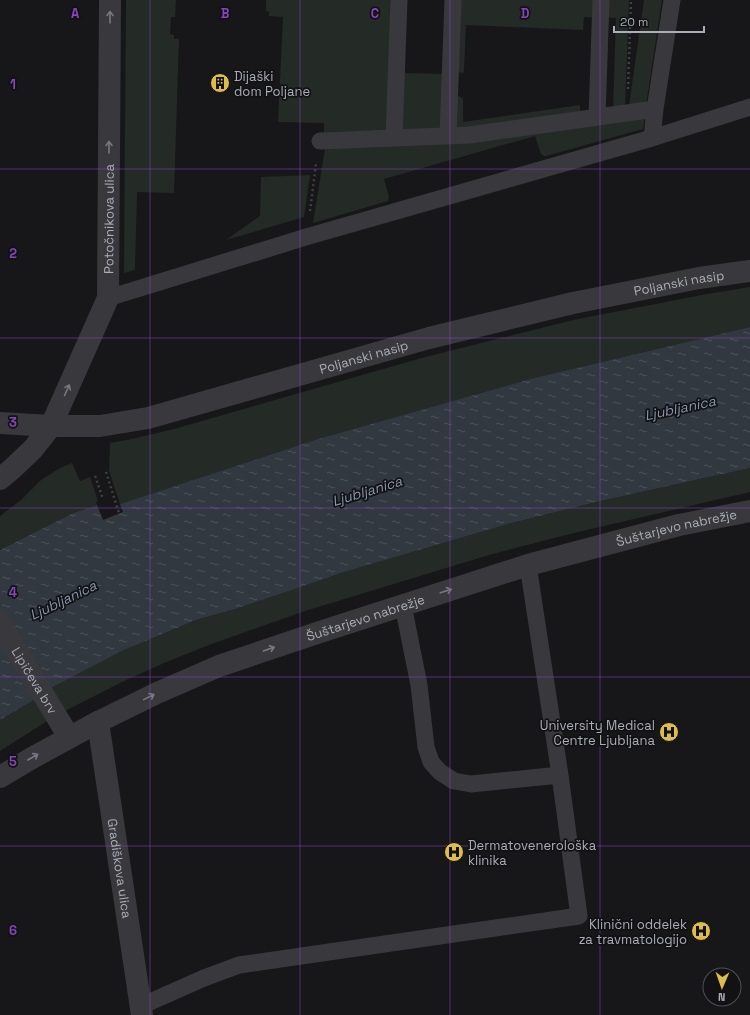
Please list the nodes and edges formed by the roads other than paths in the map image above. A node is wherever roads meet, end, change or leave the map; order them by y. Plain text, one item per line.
1 (110, 0) edge
2 (399, 0) edge
3 (453, 0) edge
4 (601, 0) edge
5 (672, 0) edge
6 (750, 107) edge
7 (655, 109) junction
8 (597, 117) junction
9 (448, 136) junction
10 (394, 138) junction
11 (652, 138) junction
12 (320, 141) road end
13 (750, 271) edge
14 (108, 298) junction
15 (0, 423) edge
16 (51, 426) junction
17 (0, 479) edge
18 (750, 511) edge
19 (528, 565) junction
20 (403, 605) junction
21 (0, 623) edge
22 (98, 722) junction
23 (69, 737) junction
24 (560, 775) junction
25 (0, 777) edge
26 (141, 1011) edge

14 -> 1 street, Potočnikova ulica
2 - 10 lane
3 - 9 lane
4 - 8 lane
5 - 7 lane
6 - 11 lane
7 - 8 lane
7 - 11 lane
8 - 9 lane
9 - 10 lane
10 - 12 lane
11 - 14 lane
13 - 16 street, Poljanski nasip
16 -> 14 street, Potočnikova ulica
15 - 16 street, Poljanski nasip
16 - 17 street
18 - 19 street, Šuštarjevo nabrežje
20 -> 19 street, Šuštarjevo nabrežje
19 - 24 lane
22 -> 20 street, Šuštarjevo nabrežje
20 - 24 lane
21 - 23 street, Lipičeva brv
22 - 23 street, Šuštarjevo nabrežje
22 - 26 street, Gradiškova ulica
25 -> 23 street, Šuštarjevo nabrežje
24 - 26 lane

